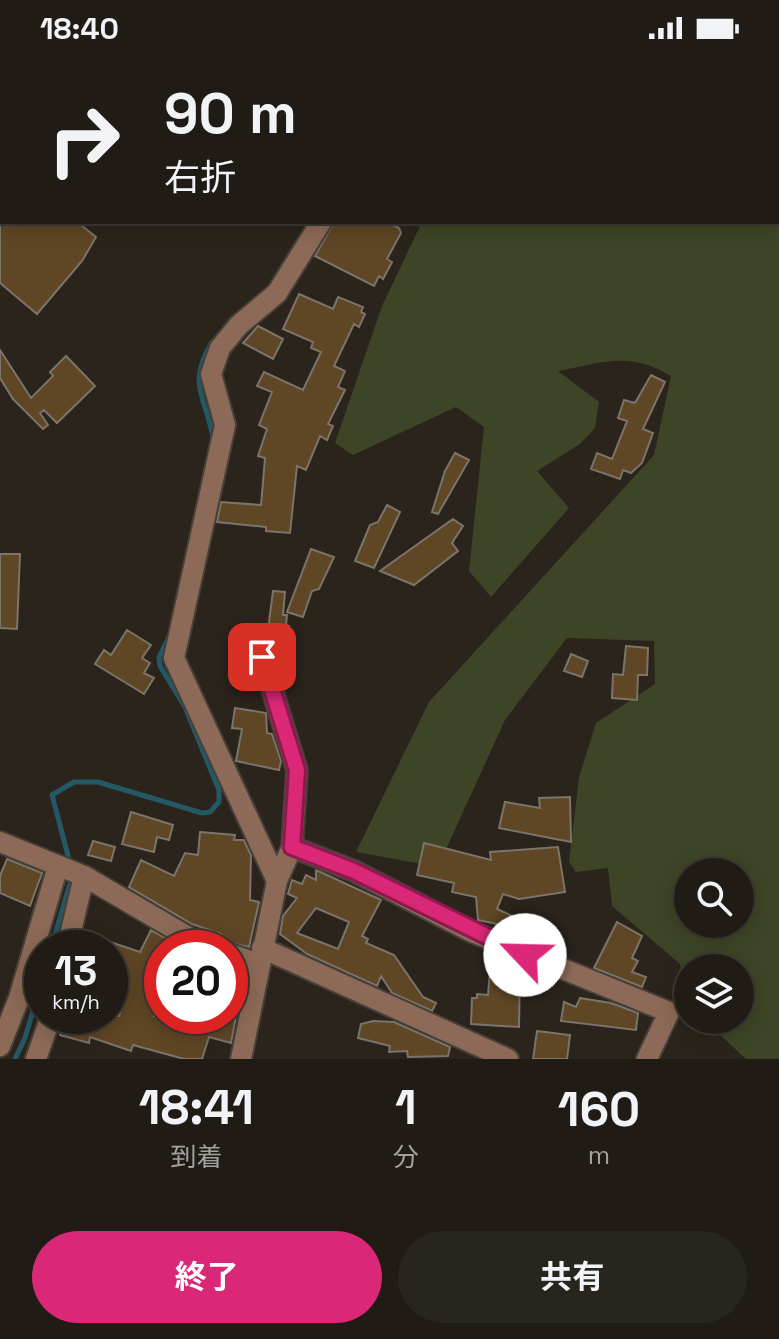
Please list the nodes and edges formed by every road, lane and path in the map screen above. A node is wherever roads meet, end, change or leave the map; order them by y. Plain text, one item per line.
1 (320, 224) edge
2 (262, 657) dead end
3 (0, 842) edge
4 (292, 847) junction
5 (70, 871) junction
6 (277, 881) junction
7 (68, 930) edge
8 (175, 930) edge
9 (248, 955) edge
10 (260, 956) junction
11 (45, 1034) edge
12 (0, 1046) edge
13 (36, 1059) edge
14 (241, 1059) edge
15 (508, 1059) edge
16 (647, 1059) edge

1 - 6 street
2 - 4 street
3 - 5 street
4 - 6 street
4 - 16 street
5 - 7 street
5 - 8 street
5 - 12 street
6 - 10 street
9 - 10 street
10 - 14 street
10 - 15 street
11 - 13 street

